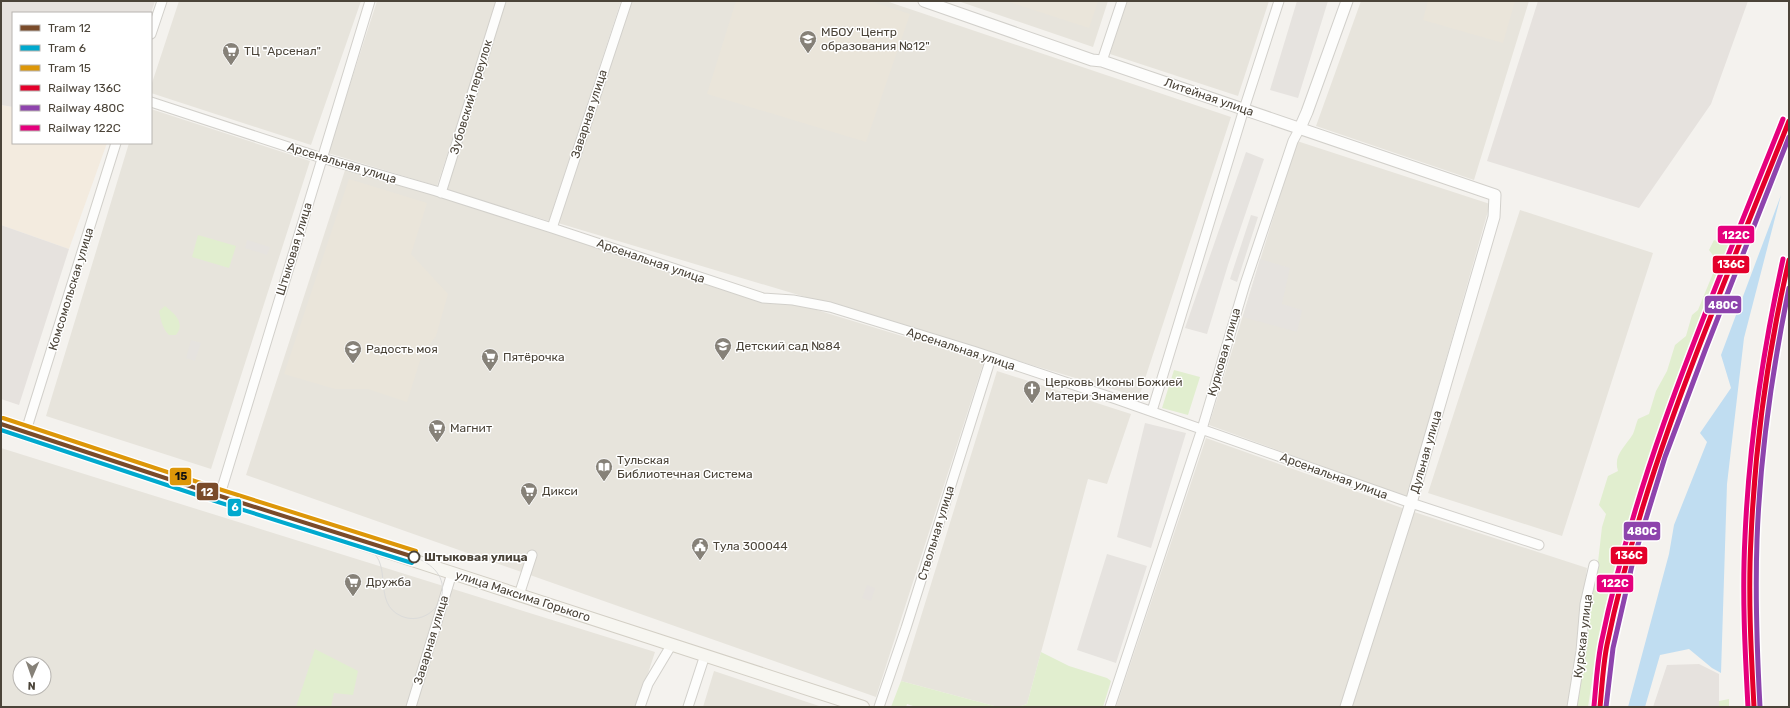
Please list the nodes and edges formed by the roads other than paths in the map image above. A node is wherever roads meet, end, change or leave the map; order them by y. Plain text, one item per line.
1 (162, 1) edge
2 (370, 1) edge
3 (501, 1) edge
4 (627, 1) edge
5 (924, 1) edge
6 (1122, 1) edge
7 (1279, 1) edge
8 (1347, 1) edge
9 (152, 31) edge
10 (1102, 61) junction
11 (152, 102) edge
12 (1244, 109) junction
13 (1300, 128) junction
14 (116, 144) edge
15 (322, 158) junction
16 (441, 193) junction
17 (1495, 195) joint
18 (552, 228) junction
19 (991, 358) junction
20 (1152, 411) junction
21 (1, 426) edge
22 (1202, 429) junction
23 (25, 434) junction
24 (219, 498) junction
25 (1411, 503) junction
26 (1540, 545) dead end
27 (532, 555) dead end
28 (1594, 565) dead end
29 (452, 573) junction
30 (519, 595) junction
31 (672, 644) junction
32 (705, 655) junction
33 (411, 707) edge
34 (640, 707) edge
35 (688, 707) edge
36 (863, 707) edge
37 (879, 707) edge
38 (1110, 707) edge
39 (1346, 707) edge
40 (1572, 707) edge

1 - 9 street
2 - 15 street, Штыковая улица
3 - 16 street, Зубовский переулок
4 - 18 street, Заварная улица
5 - 10 street, Литейная улица
6 - 10 street
7 - 12 street
8 - 13 street, Курковая улица
10 - 12 street, Литейная улица
11 - 15 street, Арсенальная улица
12 - 13 street, Литейная улица
12 - 20 street
13 - 17 street, Литейная улица
13 - 22 street, Курковая улица
14 - 23 street, Комсомольская улица
15 - 16 street, Арсенальная улица
15 - 24 street, Штыковая улица
16 - 18 street, Арсенальная улица
17 - 25 street, Дульная улица
18 - 19 street, Арсенальная улица
19 - 20 street, Арсенальная улица
19 - 37 street, Ствольная улица
20 - 22 street, Арсенальная улица
21 - 23 main road, улица Максима Горького
22 - 25 street, Арсенальная улица
22 - 38 street, Курковая улица
23 - 24 main road, улица Максима Горького
24 - 29 main road, улица Максима Горького
25 - 26 street, Арсенальная улица
25 - 39 street, Дульная улица
27 - 30 street
28 - 40 street, Курская улица
29 - 30 main road, улица Максима Горького
29 - 33 street, Заварная улица
30 - 31 main road, улица Максима Горького
31 - 32 main road, улица Максима Горького
31 - 34 street
32 - 35 street
32 - 36 main road, улица Максима Горького

